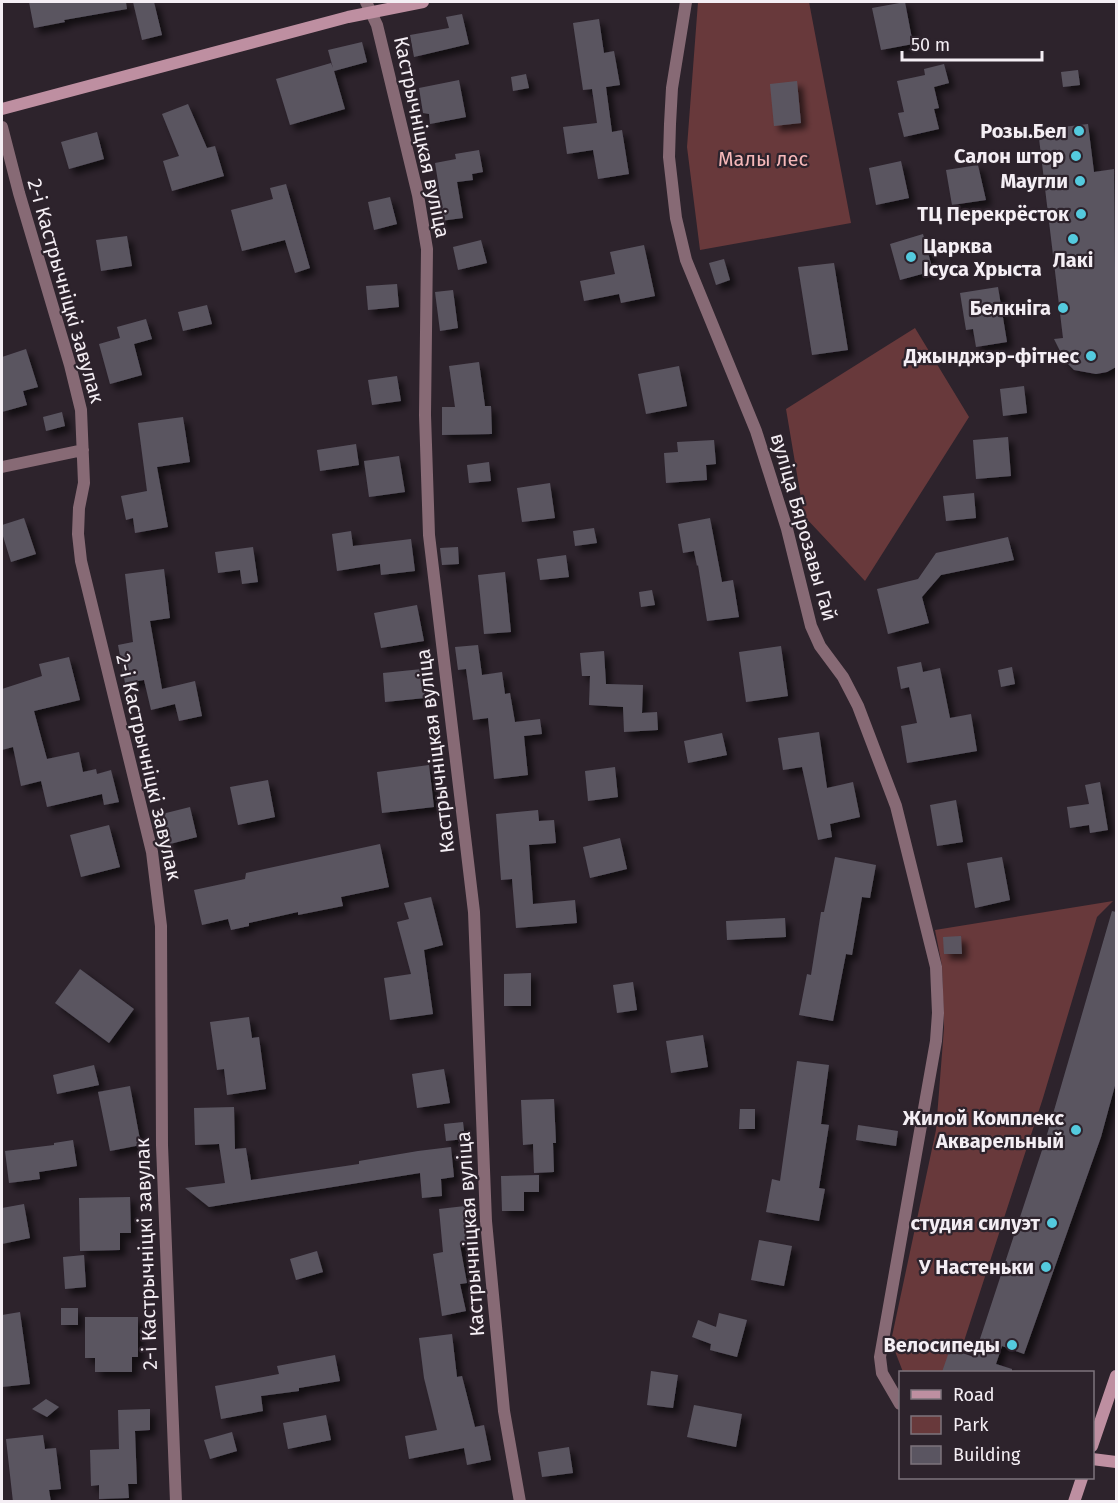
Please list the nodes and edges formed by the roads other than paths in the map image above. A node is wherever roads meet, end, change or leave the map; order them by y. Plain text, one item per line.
1 (423, 2) edge
2 (686, 2) edge
3 (368, 8) edge
4 (2, 109) edge
5 (2, 127) edge
6 (3, 146) edge
7 (83, 450) junction
8 (2, 467) edge
9 (1116, 1376) edge
10 (899, 1402) edge
11 (1094, 1440) edge
12 (1094, 1459) edge
13 (1116, 1462) edge
14 (1082, 1479) edge
15 (176, 1502) edge
16 (520, 1502) edge
17 (1074, 1502) edge

1 - 3 main road
2 - 10 street, вуліца Бярозавы Гай
3 - 4 main road
3 - 16 street, Кастрычніцкая вуліца
5 - 6 street, 2-і Кастрычніцкі завулак
6 - 7 street, 2-і Кастрычніцкі завулак
7 - 8 street
7 - 15 street, 2-і Кастрычніцкі завулак
9 - 11 main road
12 - 13 main road
14 - 17 main road

